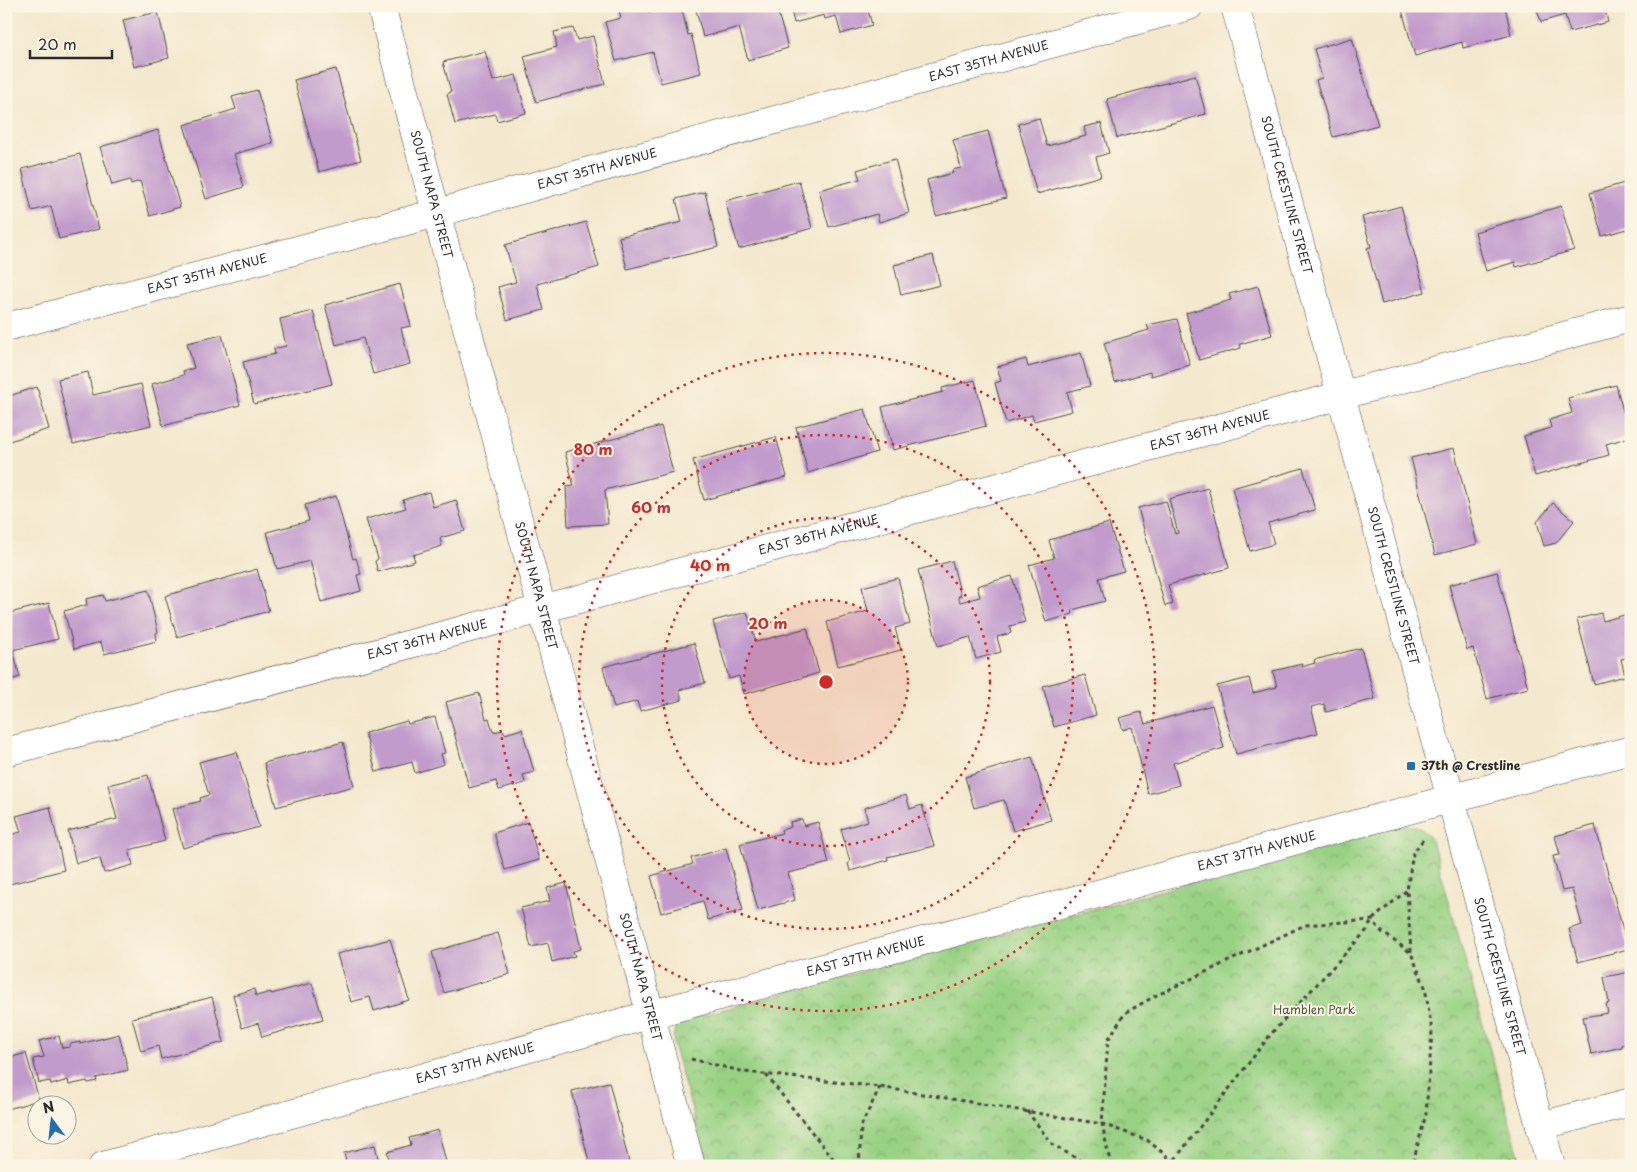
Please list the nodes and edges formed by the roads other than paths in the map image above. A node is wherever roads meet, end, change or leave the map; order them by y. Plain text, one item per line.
1 (381, 6) edge
2 (1188, 6) edge
3 (1235, 6) edge
4 (438, 213) junction
5 (1631, 318) edge
6 (6, 327) edge
7 (1341, 396) junction
8 (541, 609) junction
9 (1631, 750) edge
10 (6, 752) edge
11 (1450, 798) junction
12 (649, 1015) junction
13 (1631, 1102) edge
14 (1540, 1126) junction
15 (102, 1166) edge
16 (691, 1166) edge
17 (1551, 1166) edge

1 - 4 street, SOUTH NAPA STREET
2 - 4 street, EAST 35TH AVENUE
3 - 7 street, SOUTH CRESTLINE STREET
4 - 6 street, EAST 35TH AVENUE
4 - 8 street, SOUTH NAPA STREET
5 - 7 street, EAST 36TH AVENUE
7 - 8 street, EAST 36TH AVENUE
7 - 11 street, SOUTH CRESTLINE STREET
8 - 10 street, EAST 36TH AVENUE
8 - 12 street, SOUTH NAPA STREET
9 - 11 street, EAST 37TH AVENUE
11 - 12 street, EAST 37TH AVENUE
11 - 14 street, SOUTH CRESTLINE STREET
12 - 15 street, EAST 37TH AVENUE
12 - 16 street, SOUTH NAPA STREET
13 - 14 street
14 - 17 street, SOUTH CRESTLINE STREET

